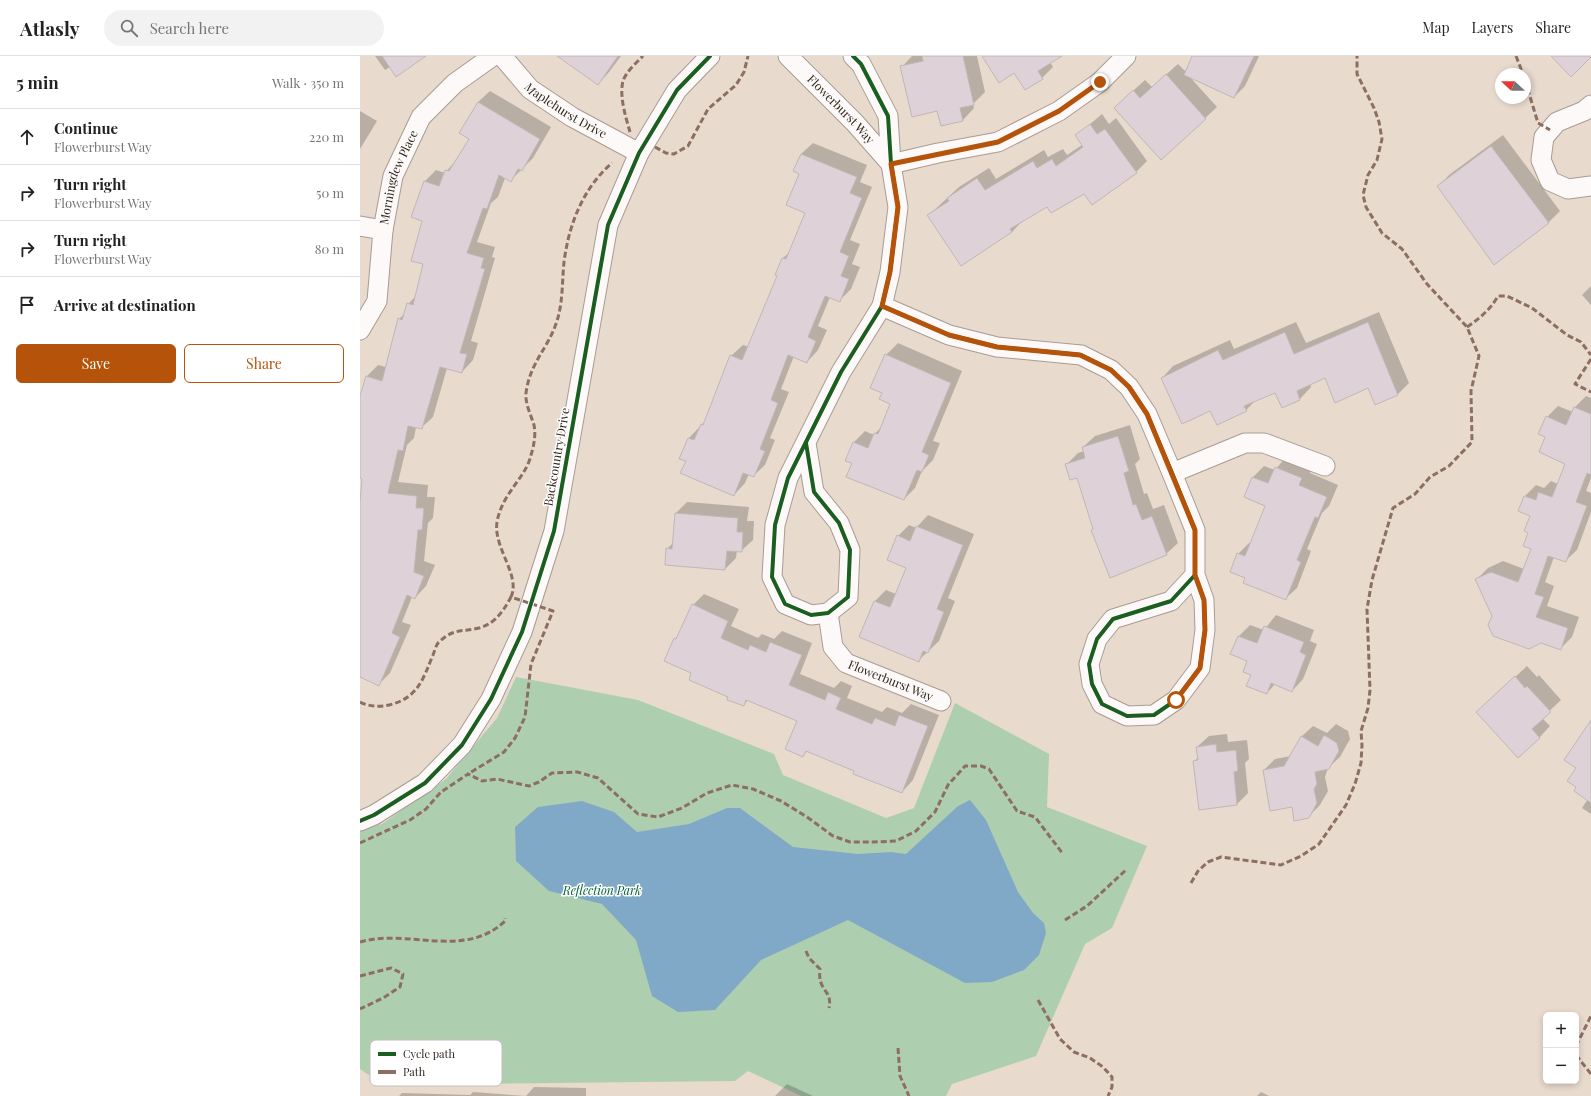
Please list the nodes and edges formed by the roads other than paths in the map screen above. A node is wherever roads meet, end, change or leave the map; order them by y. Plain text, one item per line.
1 (493, 56) edge
2 (502, 56) edge
3 (710, 56) edge
4 (788, 56) edge
5 (853, 56) edge
6 (1126, 56) edge
7 (1591, 105) edge
8 (639, 153) junction
9 (891, 164) junction
10 (1591, 186) edge
11 (360, 226) edge
12 (383, 230) junction
13 (882, 306) junction
14 (360, 330) edge
15 (806, 443) junction
16 (1326, 466) dead end
17 (1172, 473) junction
18 (1195, 575) junction
19 (828, 613) junction
20 (941, 701) dead end
21 (360, 821) edge

1 - 12 street, Morningdew Place
2 - 8 street, Maplehurst Drive
3 - 8 street, Backcountry Drive
4 - 9 street, Flowerburst Way
5 - 9 street, Flowerburst Way
6 - 9 street
7 - 10 street
8 - 21 street, Backcountry Drive
9 - 13 street, Flowerburst Way
11 - 12 street
12 - 14 street, Morningdew Place
13 - 15 street, Flowerburst Way
13 - 17 street
15 - 19 street
15 - 19 street, Flowerburst Way
16 - 17 street
17 - 18 street
18 - 18 street
19 - 20 street, Flowerburst Way

